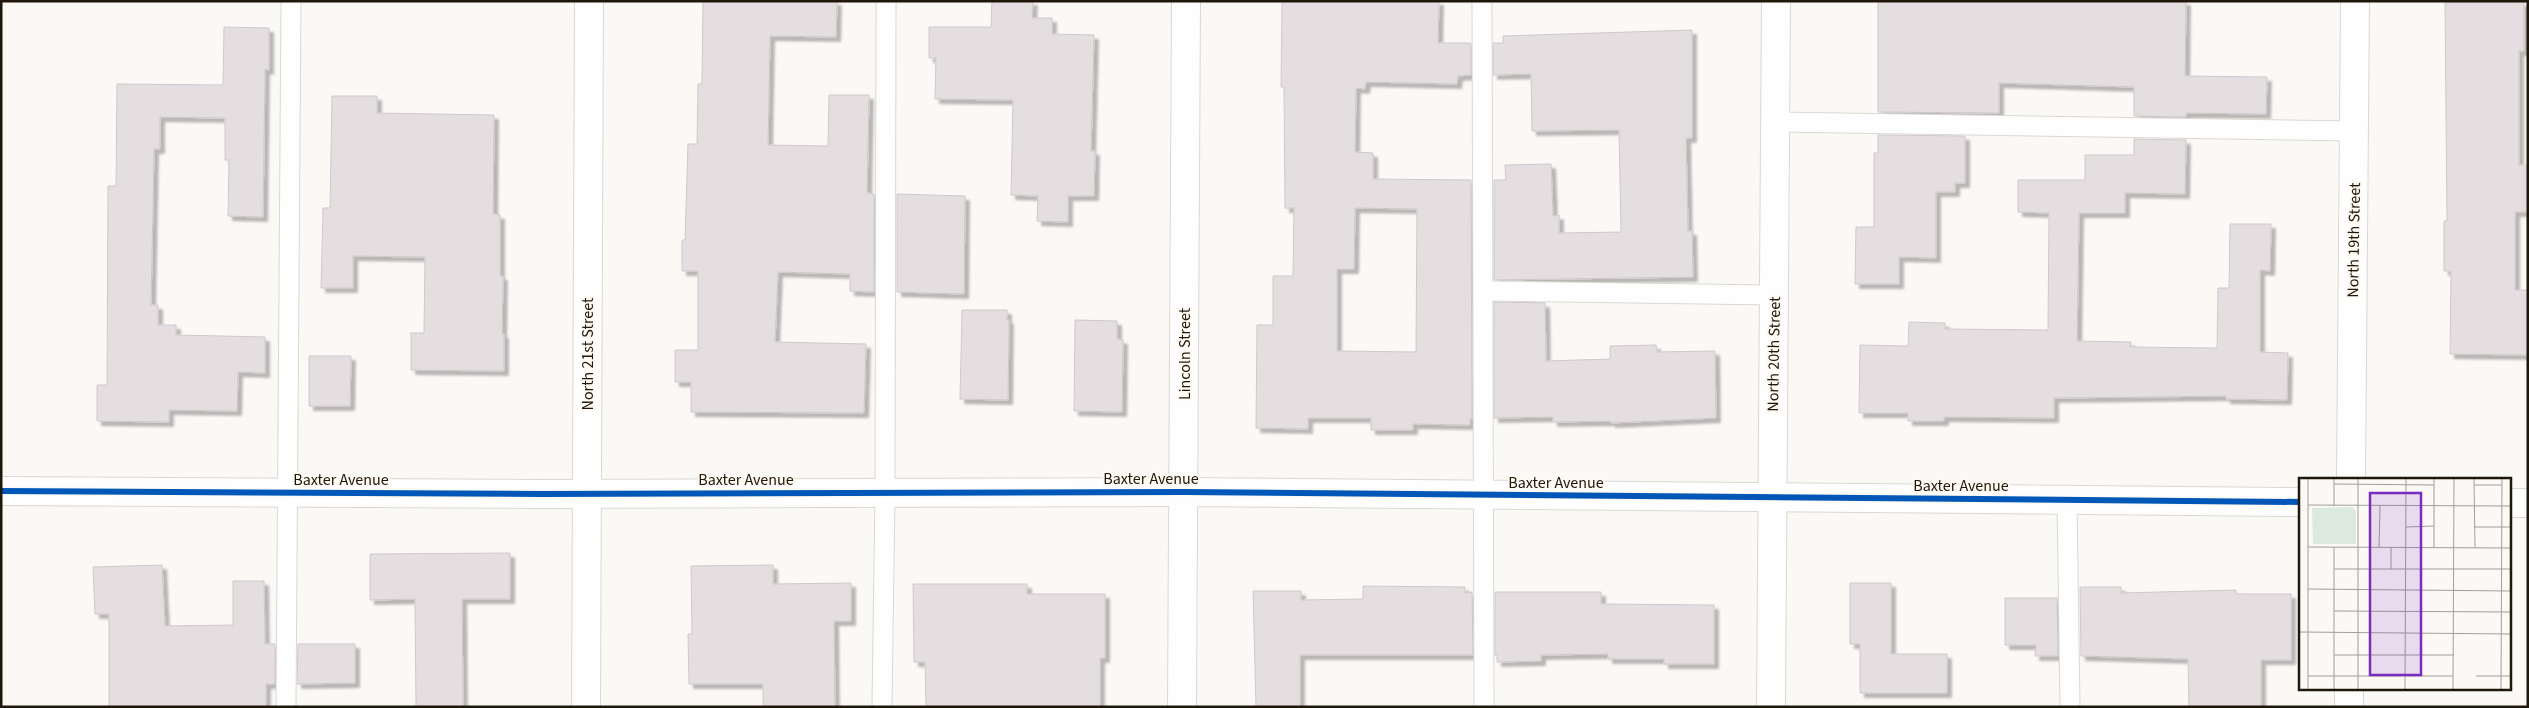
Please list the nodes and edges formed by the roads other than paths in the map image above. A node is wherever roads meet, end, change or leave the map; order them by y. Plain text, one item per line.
1 (291, 1) edge
2 (590, 1) edge
3 (886, 1) edge
4 (1186, 1) edge
5 (1482, 1) edge
6 (1776, 1) edge
7 (2355, 1) edge
8 (1775, 122) junction
9 (2354, 131) junction
10 (1484, 291) junction
11 (1773, 294) junction
12 (2351, 478) edge
13 (1, 492) edge
14 (288, 492) junction
15 (1184, 492) junction
16 (885, 493) junction
17 (586, 494) junction
18 (1484, 496) junction
19 (1771, 498) junction
20 (2067, 500) junction
21 (2299, 502) edge
22 (2512, 503) edge
23 (2528, 503) edge
24 (2349, 690) edge
25 (286, 707) edge
26 (586, 707) edge
27 (882, 707) edge
28 (1182, 707) edge
29 (1484, 707) edge
30 (1771, 707) edge
31 (2070, 707) edge
32 (2349, 707) edge

1 - 14 lane
2 - 17 street, North 21st Street
3 - 16 lane
4 - 15 street, Lincoln Street
5 - 10 lane
6 - 8 street, North 20th Street
7 - 9 street, North 19th Street
8 - 9 lane
8 - 11 street, North 20th Street
9 - 12 street, North 19th Street
10 - 11 lane
10 - 18 lane
11 - 19 street, North 20th Street
13 - 14 street, Baxter Avenue
14 - 17 street, Baxter Avenue
14 - 25 lane
15 - 16 street, Baxter Avenue
15 - 18 street, Baxter Avenue
15 - 28 street, Lincoln Street
16 - 17 street, Baxter Avenue
16 - 27 lane
17 - 26 street, North 21st Street
18 - 19 street, Baxter Avenue
18 - 29 lane
19 - 20 street, Baxter Avenue
19 - 30 street, North 20th Street
20 - 21 street, Baxter Avenue
20 - 31 lane
22 - 23 street
24 - 32 street

